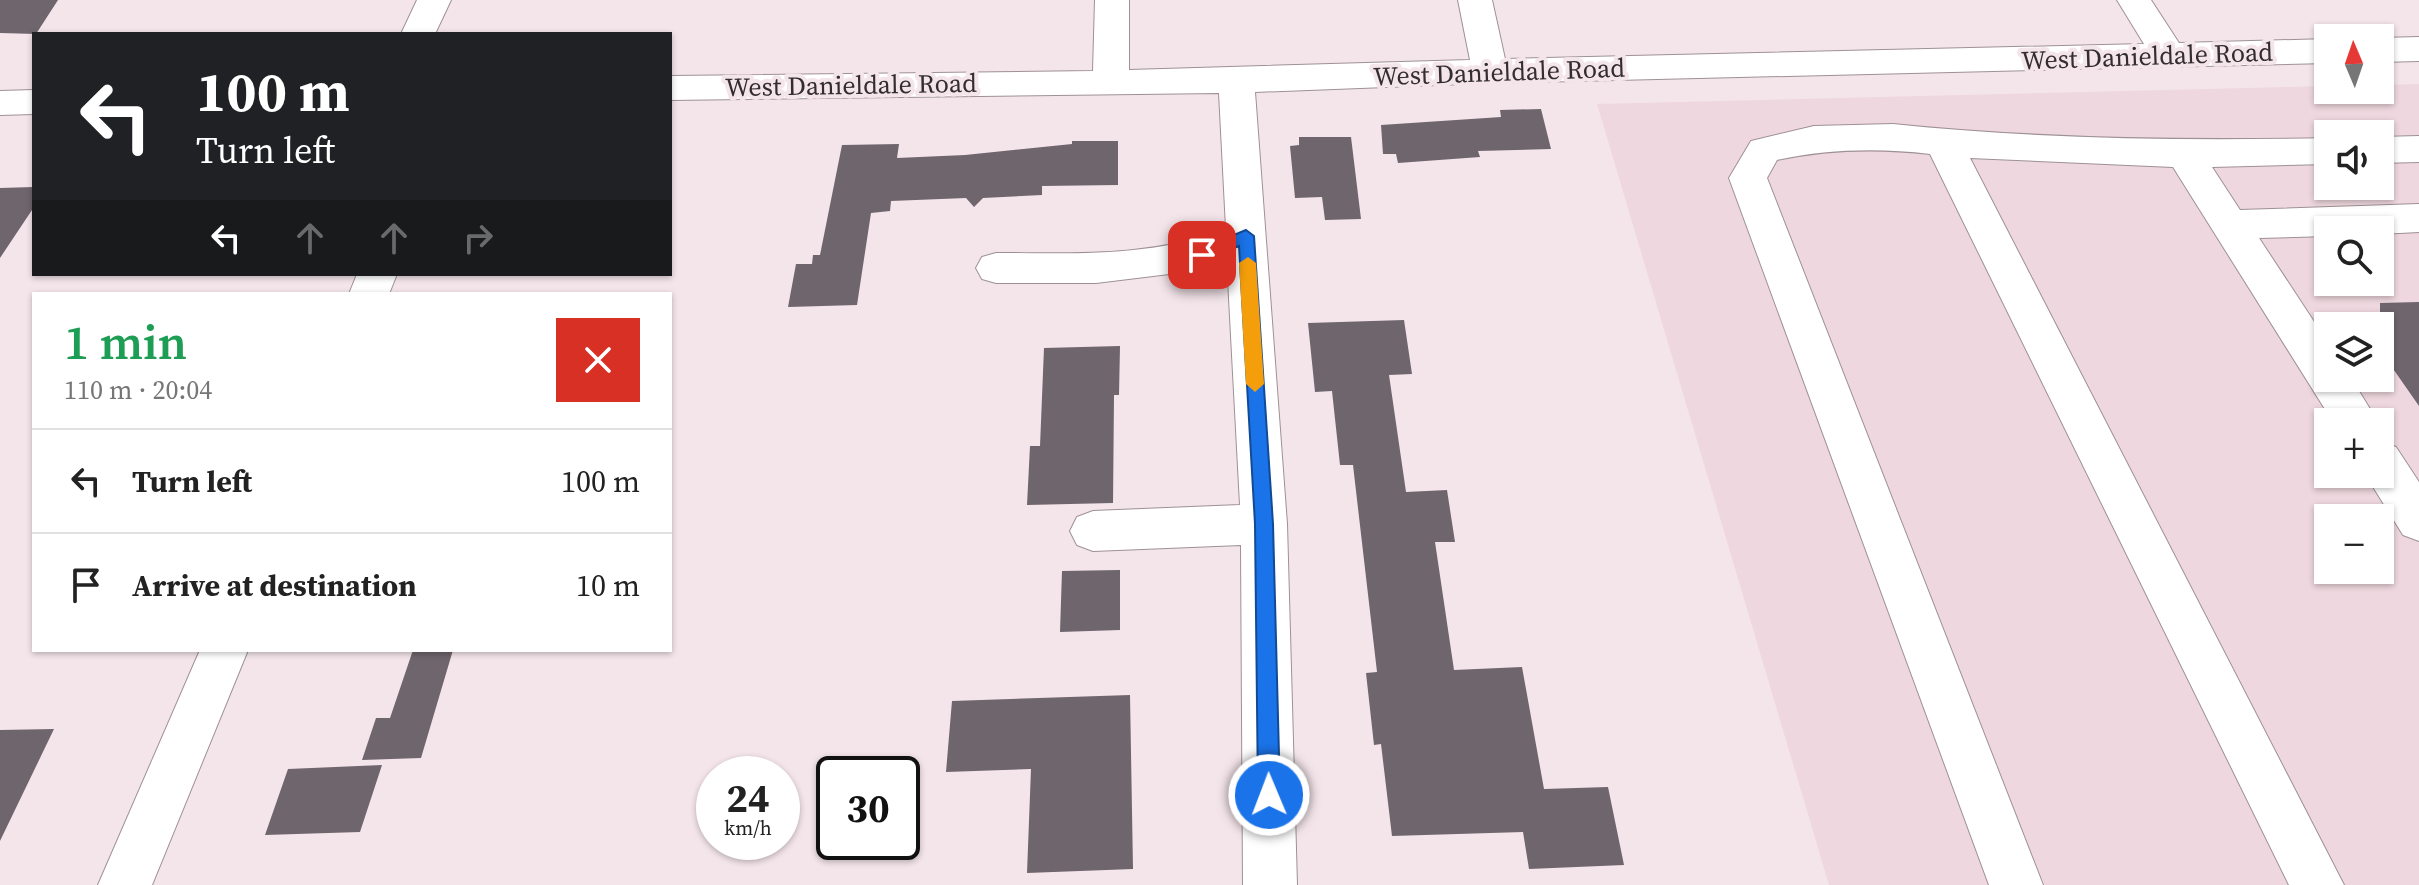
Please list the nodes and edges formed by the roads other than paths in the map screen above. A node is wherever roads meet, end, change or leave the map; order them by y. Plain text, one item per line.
1 (434, 0) edge
2 (1112, 0) edge
3 (1475, 0) edge
4 (2134, 0) edge
5 (419, 32) edge
6 (2419, 49) edge
7 (2394, 50) edge
8 (2314, 51) edge
9 (2169, 55) junction
10 (1490, 71) junction
11 (1236, 81) junction
12 (1111, 82) junction
13 (672, 88) edge
14 (32, 102) edge
15 (0, 103) edge
16 (1943, 142) junction
17 (2419, 149) edge
18 (2394, 150) edge
19 (2314, 151) edge
20 (2184, 154) junction
21 (2419, 218) edge
22 (2230, 225) junction
23 (1246, 236) junction
24 (996, 268) dead end
25 (2347, 408) edge
26 (2394, 482) edge
27 (2419, 521) edge
28 (1264, 524) junction
29 (1093, 531) dead end
30 (223, 652) edge
31 (125, 885) edge
32 (1270, 885) edge
33 (2016, 885) edge
34 (2317, 885) edge

1 - 5 street
2 - 12 street
3 - 10 street
4 - 9 street
6 - 7 street
8 - 9 street, West Danieldale Road
9 - 10 street, West Danieldale Road
10 - 11 street, West Danieldale Road
11 - 12 street, West Danieldale Road
11 - 23 street
12 - 13 street, West Danieldale Road
14 - 15 street
16 - 20 street
16 - 33 street
16 - 34 street
17 - 18 street
19 - 20 street
20 - 22 street
21 - 22 street
22 - 25 street
23 - 24 street
23 - 28 street
26 - 27 street
28 - 29 street
28 - 32 street
30 - 31 street

